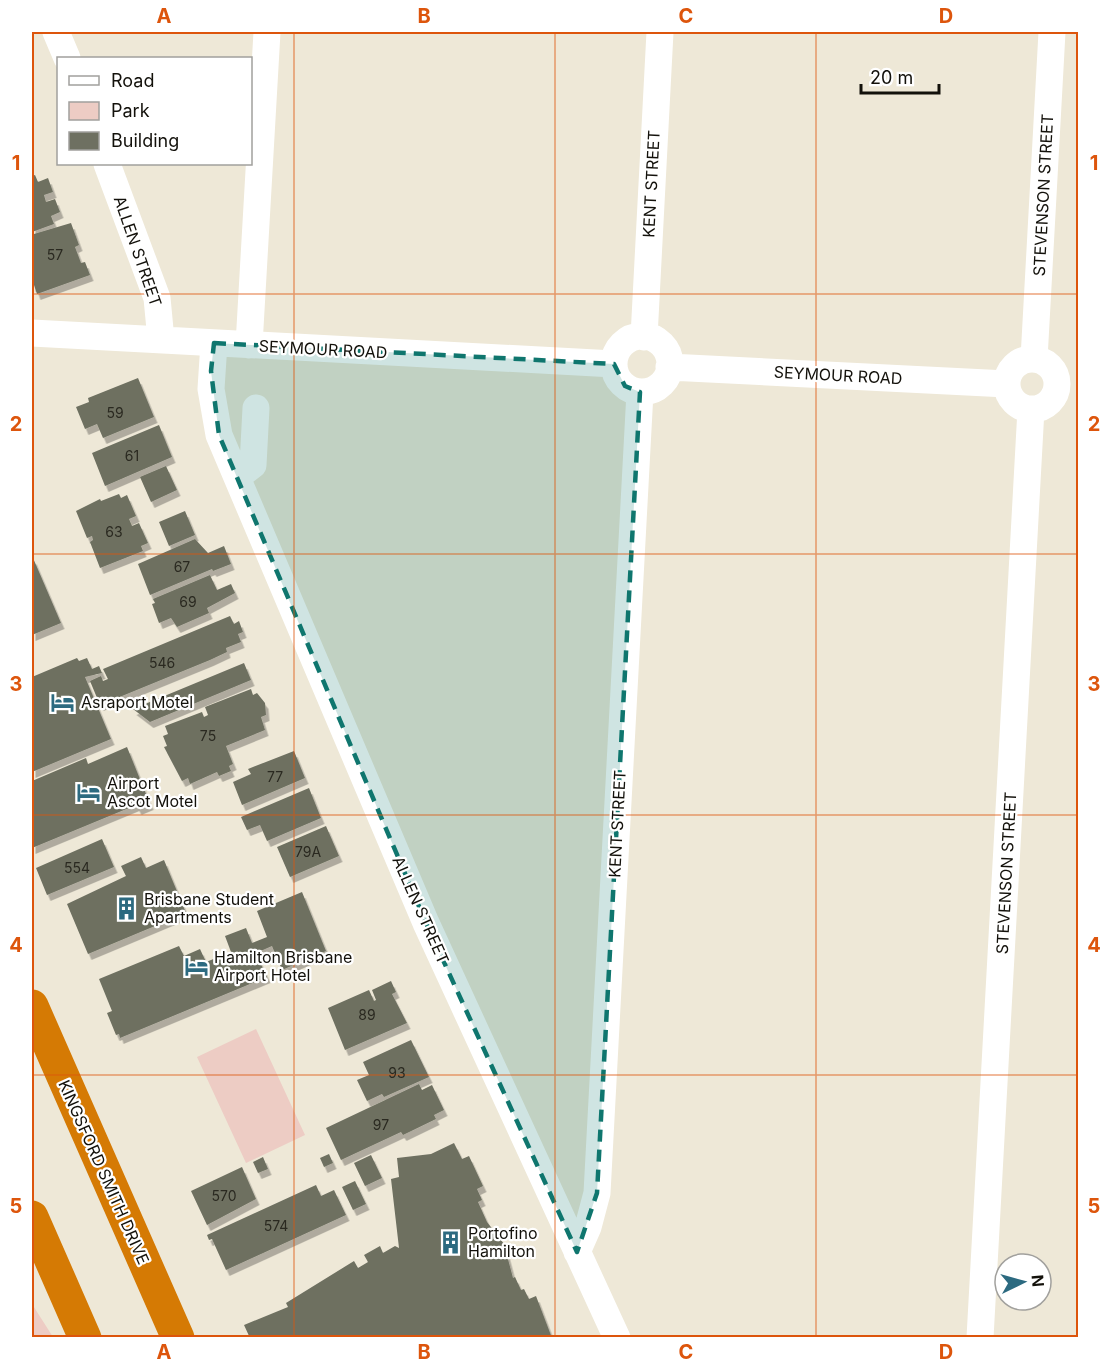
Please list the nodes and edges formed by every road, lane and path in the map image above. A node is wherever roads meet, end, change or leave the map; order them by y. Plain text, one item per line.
1 (56, 32) edge
2 (267, 32) edge
3 (660, 32) edge
4 (1052, 32) edge
5 (67, 57) edge
6 (107, 165) edge
7 (32, 333) edge
8 (644, 337) junction
9 (161, 339) junction
10 (214, 343) junction
11 (249, 345) junction
12 (1034, 359) junction
13 (614, 364) junction
14 (669, 367) junction
15 (1007, 384) junction
16 (1068, 387) edge
17 (640, 392) junction
18 (256, 408) dead end
19 (1031, 409) junction
20 (237, 477) junction
21 (32, 1006) edge
22 (32, 1217) edge
23 (577, 1252) junction
24 (85, 1338) edge
25 (178, 1338) edge
26 (617, 1338) edge
27 (980, 1338) edge

1 - 5 street
2 - 11 street
3 - 8 street, KENT STREET
4 - 12 street, STEVENSON STREET
6 - 9 street, ALLEN STREET
7 - 9 street, SEYMOUR ROAD
8 - 13 street
8 - 14 street
9 - 10 street, SEYMOUR ROAD
10 - 11 street, SEYMOUR ROAD
10 - 20 street, ALLEN STREET
11 - 13 street, SEYMOUR ROAD
12 - 15 street
12 - 16 street
13 - 17 street
14 - 15 street, SEYMOUR ROAD
14 - 17 street
15 - 19 street
16 - 19 street
17 - 23 street, KENT STREET
18 - 20 street
19 - 27 street, STEVENSON STREET
20 - 23 street, ALLEN STREET
21 - 25 highway, KINGSFORD SMITH DRIVE
22 - 24 highway
23 - 26 street, ALLEN STREET

